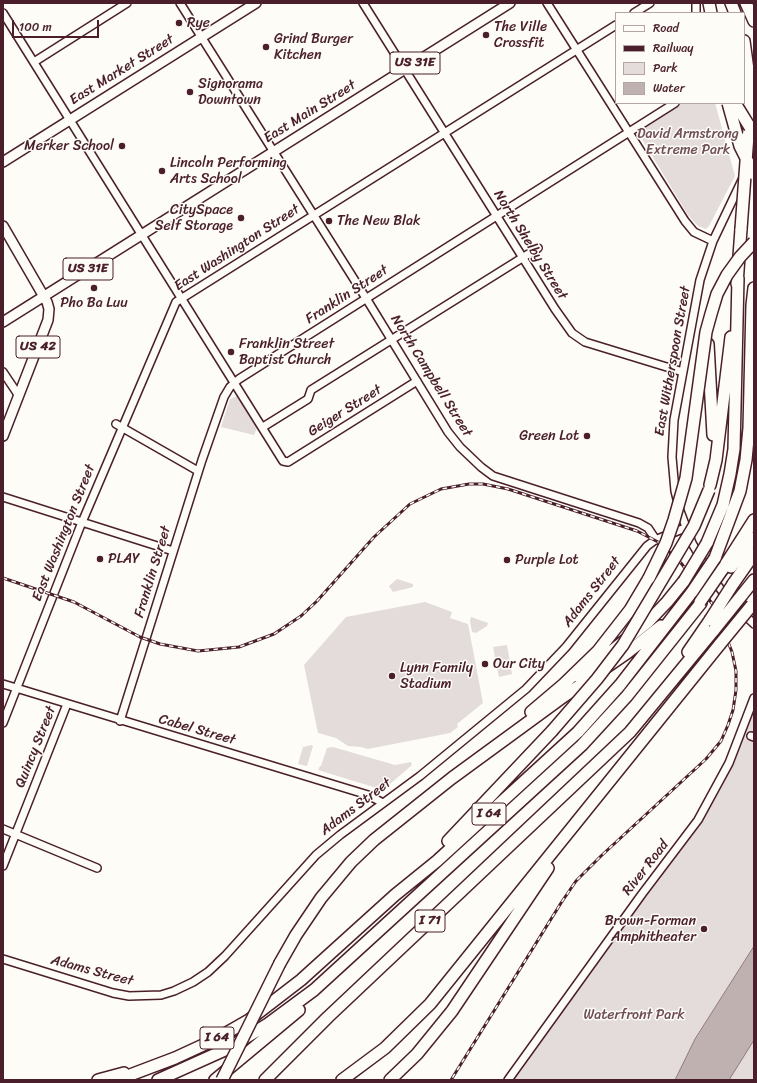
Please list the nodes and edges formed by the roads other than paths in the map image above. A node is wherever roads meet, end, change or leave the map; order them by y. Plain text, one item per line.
1 (127, 3) edge
2 (180, 3) edge
3 (256, 3) edge
4 (363, 3) edge
5 (510, 3) edge
6 (547, 3) edge
7 (650, 3) edge
8 (747, 4) edge
9 (636, 12) edge
10 (3, 13) edge
11 (754, 21) edge
12 (615, 26) edge
13 (201, 36) junction
14 (745, 49) edge
15 (576, 50) junction
16 (34, 62) junction
17 (405, 69) junction
18 (673, 104) edge
19 (728, 104) edge
20 (736, 104) edge
21 (70, 120) junction
22 (445, 132) junction
23 (628, 132) junction
24 (751, 134) edge
25 (273, 152) junction
26 (754, 161) edge
27 (3, 162) edge
28 (754, 174) edge
29 (313, 215) junction
30 (497, 215) junction
31 (3, 226) edge
32 (141, 235) junction
33 (713, 240) junction
34 (754, 242) edge
35 (538, 248) dead end
36 (523, 257) junction
37 (738, 278) junction
38 (754, 288) edge
39 (44, 296) junction
40 (182, 298) junction
41 (366, 298) junction
42 (711, 314) junction
43 (3, 322) edge
44 (391, 339) junction
45 (3, 372) edge
46 (683, 372) junction
47 (417, 381) junction
48 (235, 383) junction
49 (18, 396) junction
50 (119, 426) junction
51 (263, 427) junction
52 (3, 436) edge
53 (198, 471) junction
54 (709, 487) junction
55 (3, 497) edge
56 (754, 520) edge
57 (82, 522) junction
58 (685, 528) junction
59 (754, 538) edge
60 (656, 540) junction
61 (173, 551) junction
62 (754, 554) edge
63 (724, 572) junction
64 (754, 580) edge
65 (753, 603) edge
66 (674, 616) junction
67 (754, 624) edge
68 (712, 625) junction
69 (3, 684) edge
70 (16, 688) junction
71 (754, 698) edge
72 (66, 704) junction
73 (529, 713) junction
74 (120, 721) junction
75 (3, 723) edge
76 (654, 728) junction
77 (452, 778) junction
78 (383, 803) junction
79 (3, 829) edge
80 (15, 834) junction
81 (3, 866) edge
82 (97, 868) dead end
83 (395, 895) junction
84 (384, 926) junction
85 (3, 959) edge
86 (142, 1070) junction
87 (98, 1080) edge
88 (117, 1080) edge
89 (158, 1080) edge
90 (215, 1080) edge
91 (222, 1080) edge
92 (265, 1080) edge
93 (342, 1080) edge
94 (390, 1080) edge
95 (508, 1080) edge

1 - 16 street
2 - 13 street, North Campbell Street
3 - 13 main road, East Market Street
4 - 17 street, North Shelby Street
5 - 17 main road, East Main Street / US 31E
6 - 15 street
7 - 9 street
8 - 11 highway
10 - 16 street
12 - 15 street, East Washington Street
13 - 21 main road, East Market Street
13 - 25 street, North Campbell Street
14 - 24 highway
15 - 22 street, East Washington Street
15 - 23 street
16 - 21 street
17 - 22 street, North Shelby Street
17 - 25 main road, East Main Street / US 31E
18 - 23 street, Franklin Street
19 - 28 highway, bridge
20 - 24 highway, bridge
21 - 27 main road, East Market Street
21 - 32 street
22 - 29 street, East Washington Street
22 - 30 street, North Shelby Street
23 - 30 street, Franklin Street
23 - 33 street
24 - 37 highway, bridge
25 - 29 street, North Campbell Street
25 - 32 main road, East Main Street / US 31E
26 - 33 street, East Witherspoon Street
29 - 40 street, East Washington Street
29 - 41 street, North Campbell Street
30 - 36 street, North Shelby Street
30 - 41 street, Franklin Street
31 - 39 main road
32 - 39 main road, East Main Street / US 31E
32 - 40 street
33 - 46 street, East Witherspoon Street
34 - 42 highway, bridge
35 - 36 street
36 - 44 street
36 - 46 street, North Shelby Street
37 - 54 highway
37 - 73 highway, bridge
38 - 66 highway, I 64, bridge
39 - 43 main road, US 42
39 - 49 main road, US 42
40 - 48 street
40 - 50 street, East Washington Street
41 - 44 street, North Campbell Street
41 - 48 street, Franklin Street
42 - 54 highway, bridge
42 - 73 highway, bridge
44 - 47 street, North Campbell Street
44 - 51 street
45 - 49 street
46 - 58 street, East Witherspoon Street
47 - 51 street, Geiger Street
47 - 60 street, North Campbell Street
48 - 51 street
48 - 53 street, Franklin Street
49 - 52 main road, US 42
50 - 53 street
50 - 57 street, East Washington Street
53 - 61 street, Franklin Street
54 - 83 highway, bridge
55 - 57 street
56 - 63 highway
57 - 61 street
57 - 70 street, East Washington Street
58 - 60 street, Adams Street
58 - 67 street, East Witherspoon Street
59 - 63 highway
60 - 78 street, Adams Street
61 - 74 street, Franklin Street
62 - 68 highway, bridge
63 - 84 highway, bridge
64 - 68 highway, bridge
65 - 76 highway, bridge
66 - 77 highway
66 - 83 highway, I 64
68 - 92 highway, I 71
69 - 70 street, Cabel Street
70 - 72 street, Cabel Street
70 - 75 street, East Washington Street
71 - 95 street, River Road
72 - 74 street, Cabel Street
72 - 80 street, Quincy Street
73 - 77 highway
74 - 78 street, Cabel Street
76 - 93 highway
76 - 94 highway
77 - 91 highway, bridge
78 - 85 street, Adams Street
79 - 80 street
80 - 81 street, Quincy Street
80 - 82 street
83 - 86 highway, I 64
84 - 89 highway
84 - 90 highway
86 - 87 highway
86 - 88 highway, I 64

